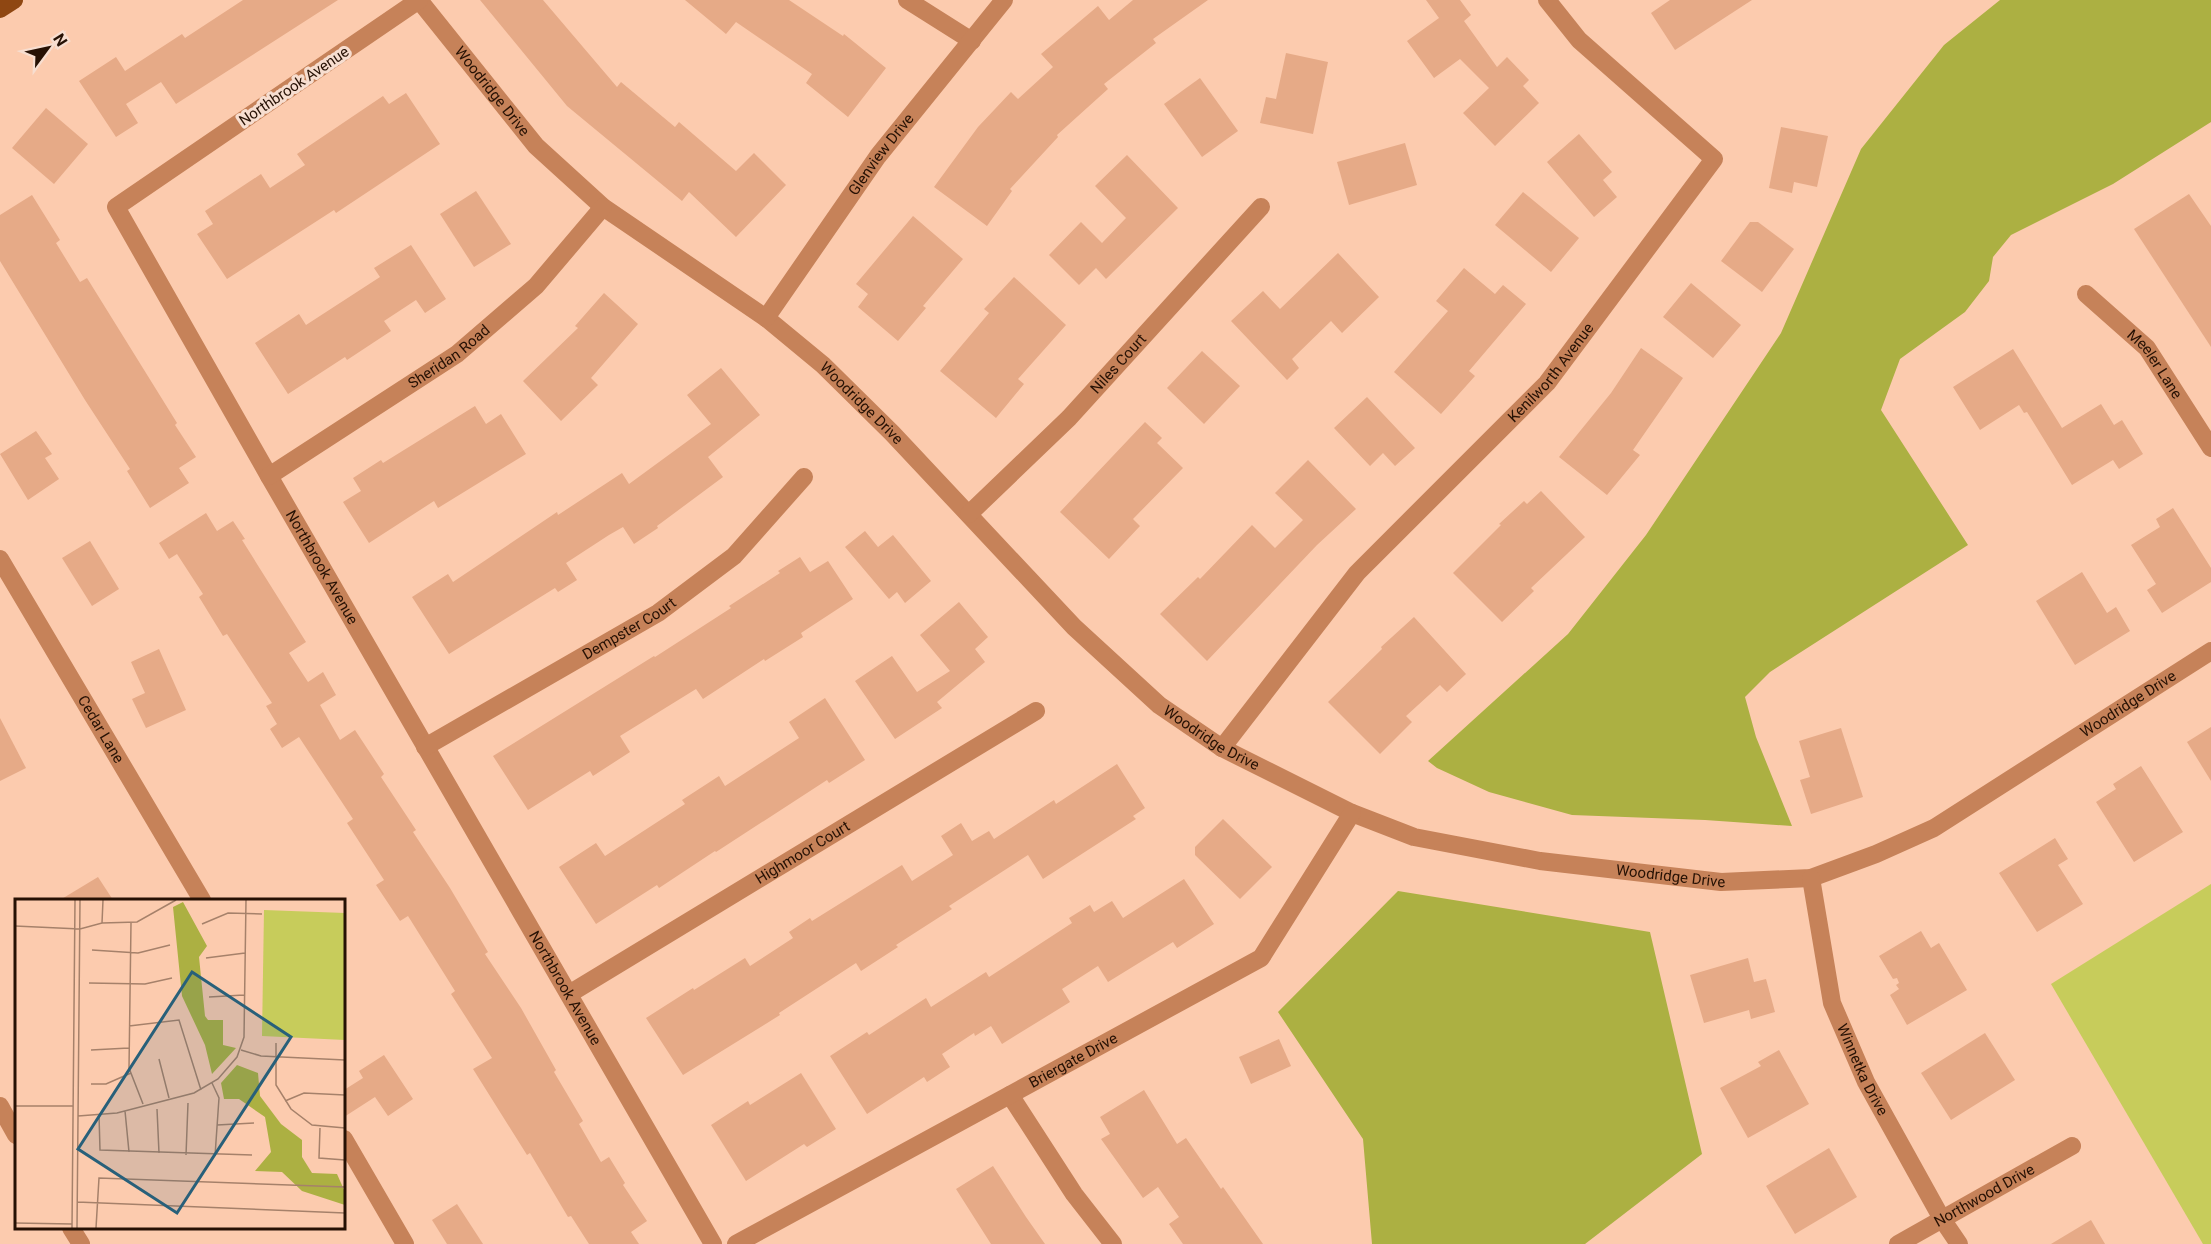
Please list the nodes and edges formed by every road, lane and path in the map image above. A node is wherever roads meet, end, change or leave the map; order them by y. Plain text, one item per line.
1 (14, 0) edge
2 (419, 0) edge
3 (907, 0) edge
4 (1004, 0) edge
5 (1547, 0) edge
6 (0, 9) edge
7 (972, 40) junction
8 (603, 207) junction
9 (1261, 207) dead end
10 (2086, 294) dead end
11 (766, 318) junction
12 (2211, 448) edge
13 (269, 477) junction
14 (804, 477) dead end
15 (969, 514) junction
16 (0, 559) edge
17 (2211, 651) edge
18 (1036, 711) dead end
19 (425, 747) junction
20 (1222, 748) junction
21 (1352, 813) junction
22 (1810, 878) junction
23 (201, 899) edge
24 (569, 994) junction
25 (1010, 1095) junction
26 (0, 1106) edge
27 (15, 1132) edge
28 (345, 1141) edge
29 (2072, 1146) dead end
30 (1942, 1219) junction
31 (72, 1229) edge
32 (81, 1244) edge
33 (405, 1244) edge
34 (713, 1244) edge
35 (736, 1244) edge
36 (1113, 1244) edge
37 (1898, 1244) edge
38 (1959, 1244) edge

1 - 6 main road
2 - 8 street, Woodridge Drive
2 - 13 street, Northbrook Avenue
3 - 7 street
4 - 7 street, Glenview Drive
5 - 20 street, Kenilworth Avenue
7 - 11 street, Glenview Drive
8 - 11 street, Woodridge Drive
8 - 13 street, Sheridan Road
9 - 15 street, Niles Court
10 - 12 street, Meeler Lane
11 - 15 street, Woodridge Drive
13 - 19 street, Northbrook Avenue
14 - 19 street, Dempster Court
15 - 20 street, Woodridge Drive
16 - 23 street, Cedar Lane
17 - 22 street, Woodridge Drive
18 - 24 street, Highmoor Court
19 - 24 street, Northbrook Avenue
20 - 21 street, Woodridge Drive
21 - 22 street, Woodridge Drive
21 - 25 street, Briergate Drive
22 - 30 street, Winnetka Drive
24 - 34 street, Northbrook Avenue
25 - 35 street, Briergate Drive
25 - 36 street
26 - 27 street
28 - 33 street
29 - 30 street, Northwood Drive
30 - 37 street, Northwood Drive
30 - 38 street, Winnetka Drive
31 - 32 street

